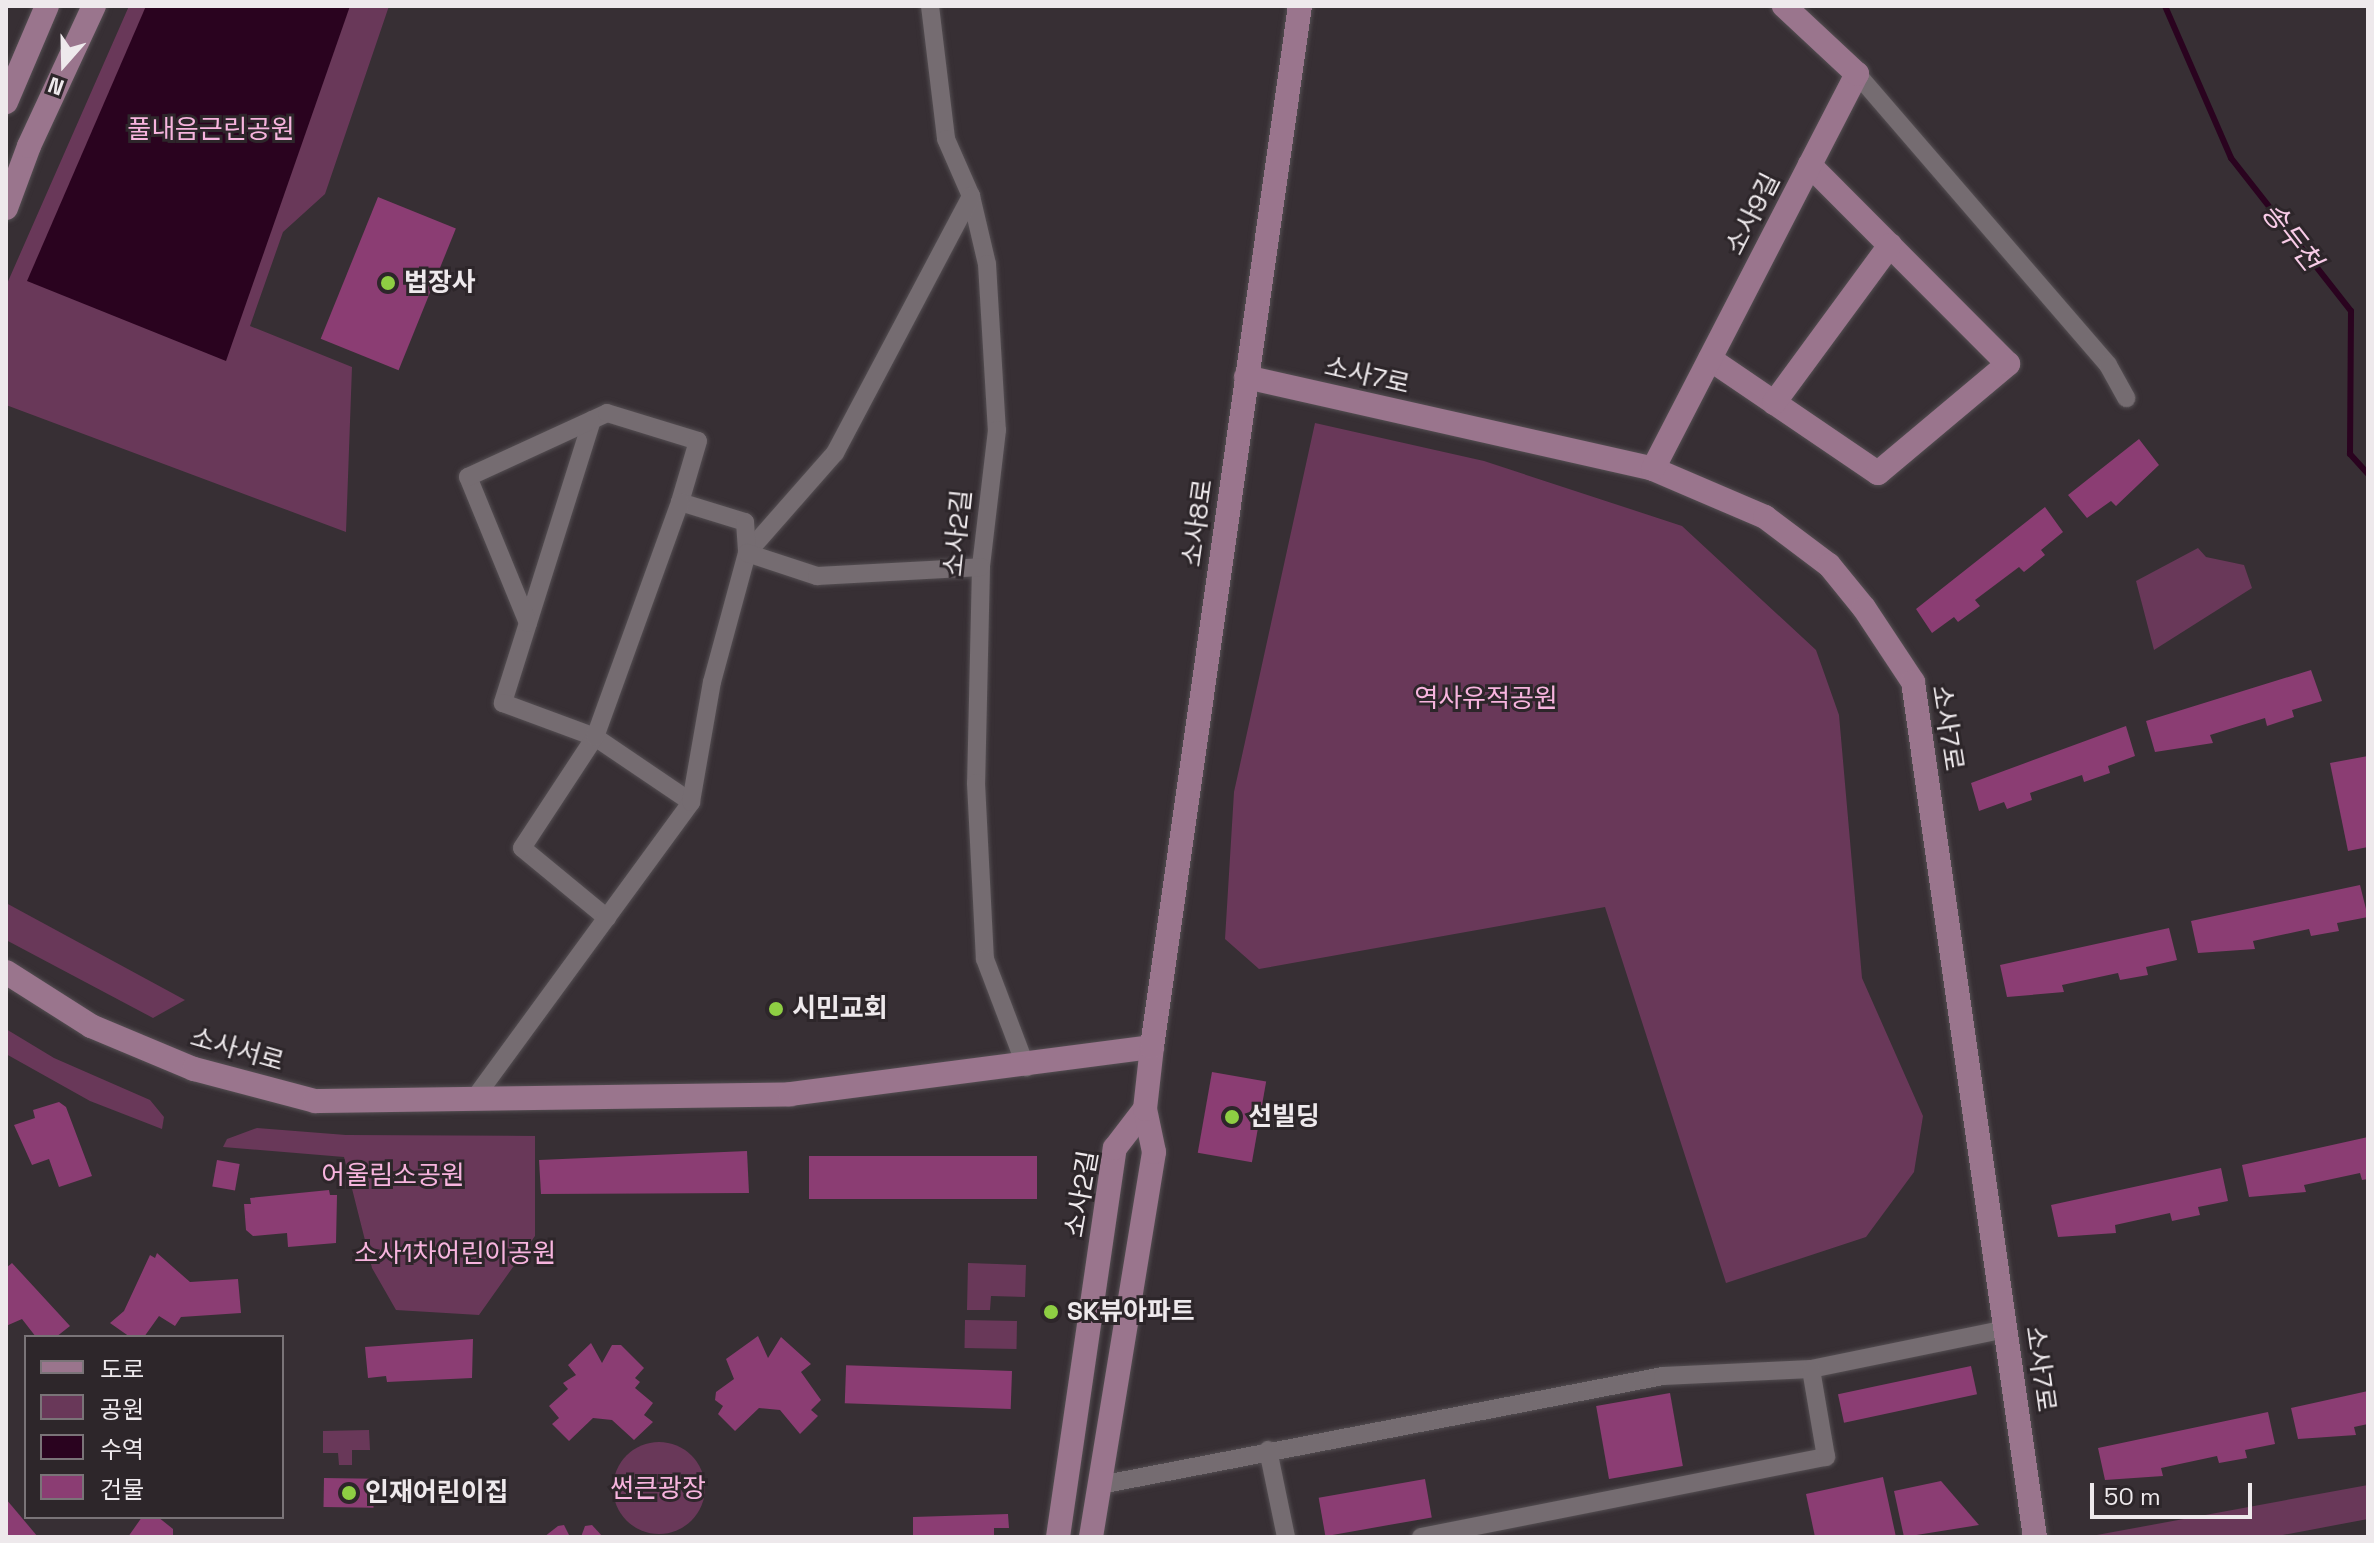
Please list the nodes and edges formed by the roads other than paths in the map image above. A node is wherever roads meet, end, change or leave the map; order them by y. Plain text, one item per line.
1 (47, 6) edge
2 (94, 6) edge
3 (930, 6) edge
4 (1300, 6) edge
5 (1784, 6) edge
6 (1857, 74) junction
7 (6, 102) edge
8 (1810, 165) junction
9 (971, 196) junction
10 (6, 208) edge
11 (1890, 245) junction
12 (1710, 359) junction
13 (1246, 377) junction
14 (2126, 398) dead end
15 (1774, 403) junction
16 (592, 420) junction
17 (1653, 469) junction
18 (680, 502) junction
19 (747, 553) junction
20 (981, 567) junction
21 (528, 623) junction
22 (595, 737) junction
23 (691, 802) junction
24 (607, 918) junction
25 (6, 972) edge
26 (1152, 1047) junction
27 (1026, 1067) junction
28 (474, 1099) junction
29 (1145, 1109) junction
30 (2006, 1329) junction
31 (1811, 1369) junction
32 (1268, 1450) junction
33 (1100, 1485) junction
34 (1058, 1537) edge
35 (1091, 1537) edge
36 (1286, 1537) edge
37 (1421, 1537) edge
38 (2035, 1537) edge

1 - 7 street
2 - 10 street
3 - 9 street, 소사2길
4 - 13 street, 소사8로
5 - 6 street
6 - 8 street, 소사9길
6 - 14 street
8 - 11 street
8 - 12 street, 소사9길
9 - 19 street
9 - 20 street, 소사2길
11 - 15 street
11 - 15 street
12 - 15 street
12 - 17 street, 소사9길
13 - 17 street, 소사7로
13 - 26 street, 소사8로
16 - 18 street
16 - 21 street
16 - 21 street
17 - 30 street, 소사7로
18 - 19 street
18 - 22 street
19 - 20 street
19 - 23 street
20 - 27 street, 소사2길
21 - 22 street
22 - 23 street
22 - 24 street
23 - 24 street
24 - 28 street
25 - 28 street, 소사서로
26 - 27 street
26 - 29 street, 소사8로
27 - 28 street
29 - 33 street
29 - 34 street, 소사2길
30 - 31 street
30 - 38 street, 소사7로
31 - 32 street
31 - 37 street
32 - 33 street
32 - 36 street
33 - 35 street

